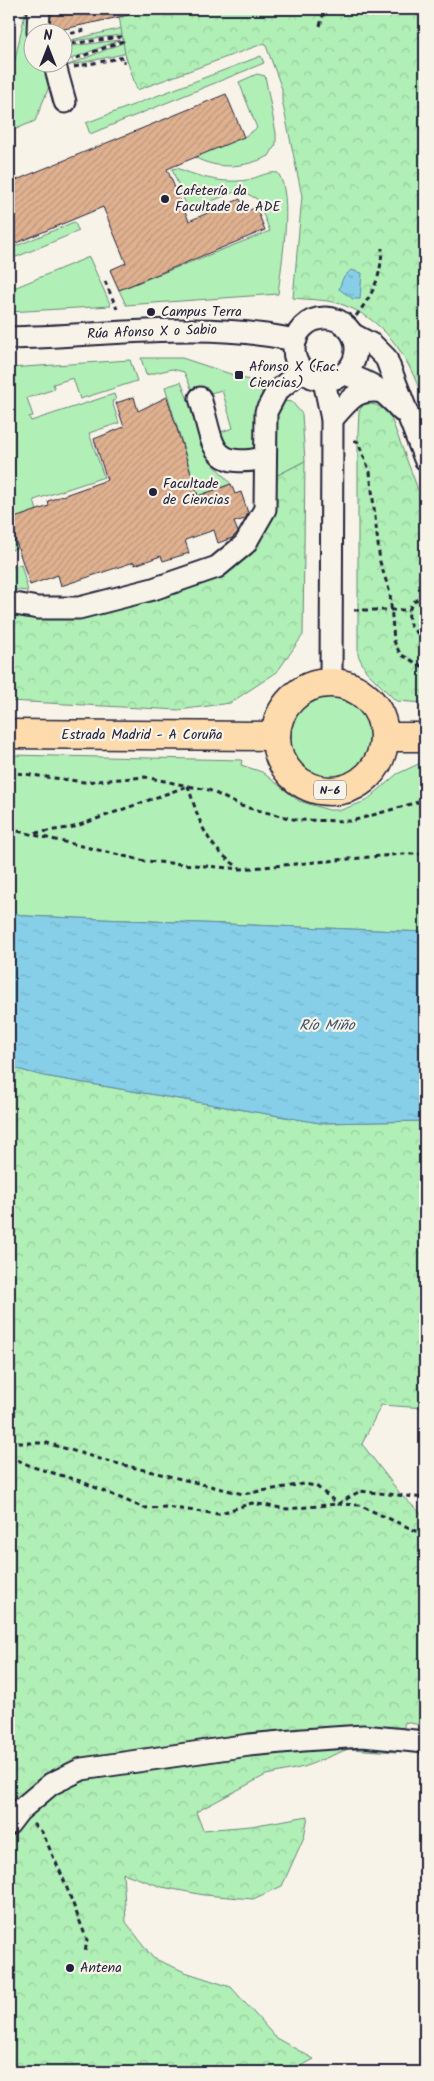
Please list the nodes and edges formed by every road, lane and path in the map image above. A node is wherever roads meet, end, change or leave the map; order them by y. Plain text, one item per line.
1 (39, 9) edge
2 (325, 9) edge
3 (38, 22) edge
4 (320, 26) dead end
5 (88, 29) dead end
6 (72, 33) edge
7 (72, 44) edge
8 (72, 61) edge
9 (72, 63) edge
10 (124, 63) dead end
11 (65, 72) edge
12 (65, 102) dead end
13 (382, 248) dead end
14 (105, 281) dead end
15 (117, 309) dead end
16 (355, 325) junction
17 (9, 338) edge
18 (296, 340) junction
19 (302, 370) junction
20 (345, 374) junction
21 (324, 381) junction
22 (386, 392) junction
23 (200, 398) dead end
24 (332, 419) junction
25 (410, 420) junction
26 (354, 440) dead end
27 (264, 458) junction
28 (425, 459) edge
29 (425, 594) edge
30 (9, 603) edge
31 (354, 610) dead end
32 (391, 610) junction
33 (409, 610) junction
34 (425, 637) edge
35 (425, 668) edge
36 (331, 683) junction
37 (9, 734) edge
38 (276, 736) junction
39 (385, 736) junction
40 (425, 737) edge
41 (9, 772) edge
42 (188, 786) junction
43 (425, 800) edge
44 (9, 829) edge
45 (32, 834) junction
46 (425, 854) edge
47 (241, 869) junction
48 (9, 1443) edge
49 (9, 1456) edge
50 (425, 1498) edge
51 (338, 1504) junction
52 (425, 1535) edge
53 (425, 1742) edge
54 (14, 1818) edge
55 (85, 1953) dead end

1 - 3 street
2 - 4 path
5 - 6 path
7 - 8 path
9 - 10 path
11 - 12 street
13 - 16 path
14 - 15 path
16 - 18 street
16 - 20 street
16 - 25 street
17 - 18 street, Rúa Afonso X o Sabio
18 - 19 street
19 - 21 street
19 - 27 street
20 - 21 street
20 - 22 street
21 - 24 street
22 - 24 street
22 - 25 street
23 - 27 street
24 - 36 street
25 - 28 street
26 - 32 path
27 - 30 street
29 - 33 path
31 - 32 path
32 - 33 path
32 - 35 path
33 - 34 path
36 - 38 highway, N-6
36 - 39 highway
37 - 38 highway, Estrada Madrid - A Coruña
38 - 39 highway, N-6
39 - 40 highway
41 - 42 path
42 - 43 path
42 - 45 path
42 - 47 path
44 - 45 path
45 - 47 path
46 - 47 path
48 - 51 path
49 - 51 path
50 - 51 path
51 - 52 path
53 - 54 street
54 - 55 path

